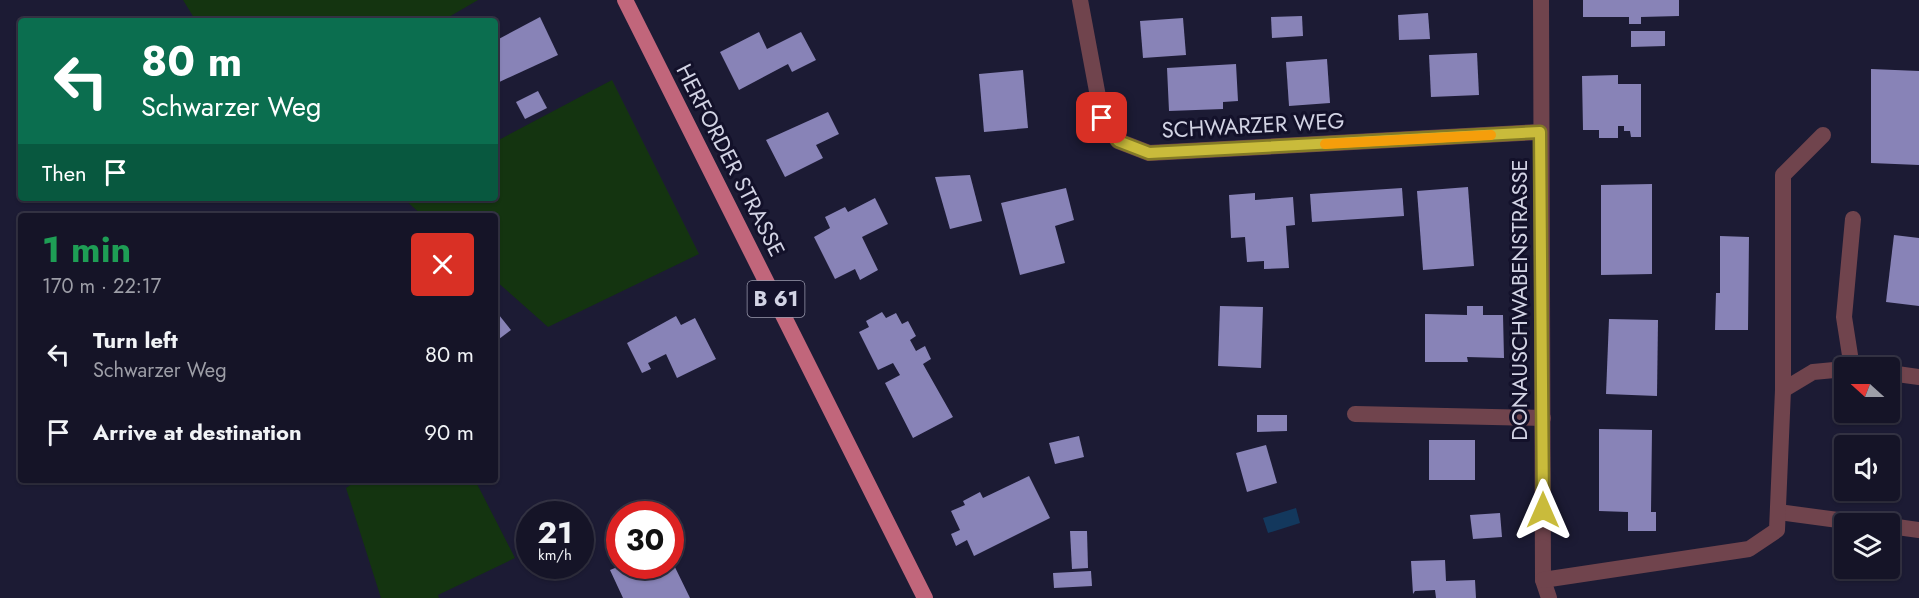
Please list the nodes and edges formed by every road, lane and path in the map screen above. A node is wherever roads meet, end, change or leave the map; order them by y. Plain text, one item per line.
1 (625, 0) edge
2 (1080, 0) edge
3 (1541, 0) edge
4 (1540, 132) junction
5 (1823, 135) dead end
6 (1853, 219) dead end
7 (1850, 357) edge
8 (1834, 370) edge
9 (1900, 374) edge
10 (1919, 377) edge
11 (1783, 390) junction
12 (1355, 414) dead end
13 (1543, 418) junction
14 (1778, 512) junction
15 (1834, 519) edge
16 (1900, 527) edge
17 (1919, 530) edge
18 (1544, 580) junction
19 (925, 598) edge
20 (1549, 598) edge

1 - 19 main road, HERFORDER STRASSE / B 61
2 - 4 street, SCHWARZER WEG
3 - 4 street, DONAUSCHWABENSTRASSE
4 - 13 street, DONAUSCHWABENSTRASSE
5 - 11 street
6 - 7 street
8 - 11 street
9 - 10 street
11 - 14 street
12 - 13 street
13 - 18 street, DONAUSCHWABENSTRASSE
14 - 15 street
14 - 18 street
16 - 17 street
18 - 20 street, DONAUSCHWABENSTRASSE

